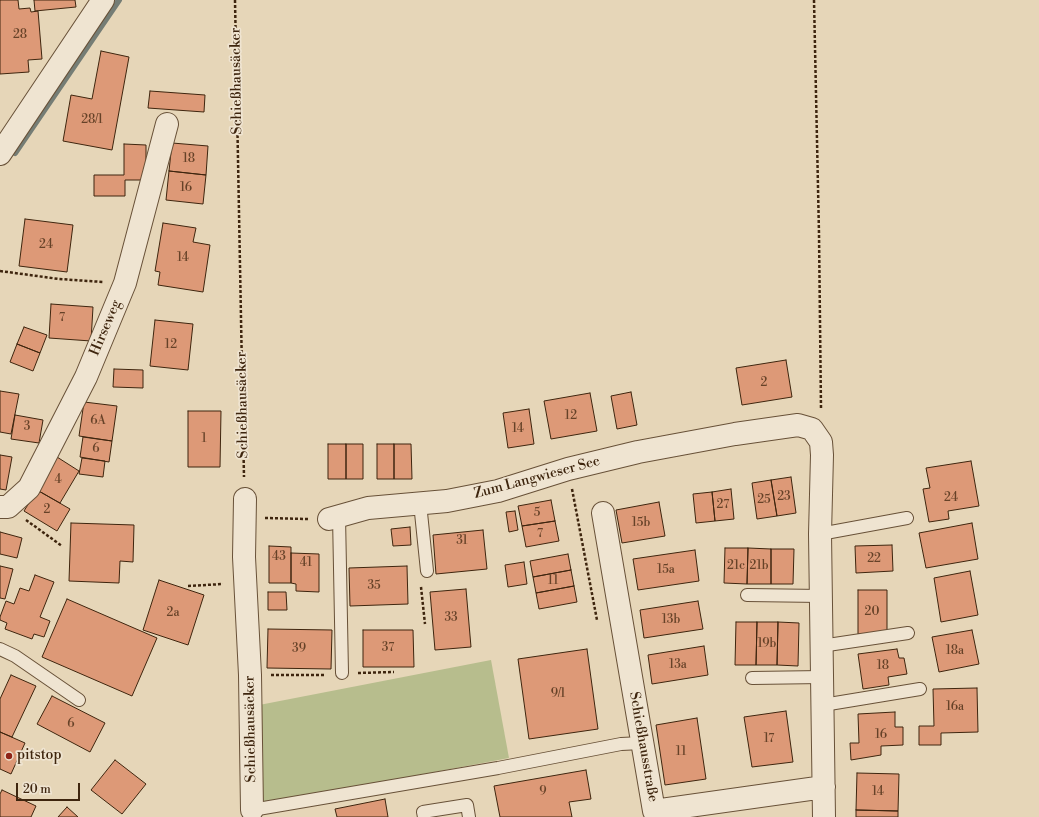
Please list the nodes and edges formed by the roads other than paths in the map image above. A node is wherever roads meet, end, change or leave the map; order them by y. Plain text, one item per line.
1 (103, 0) edge
2 (166, 124) dead end
3 (0, 154) edge
4 (420, 503) junction
5 (4, 507) edge
6 (245, 509) road end
7 (603, 513) dead end
8 (334, 517) joint
9 (907, 518) dead end
10 (820, 534) junction
11 (427, 571) dead end
12 (747, 595) dead end
13 (821, 596) junction
14 (908, 633) dead end
15 (821, 646) junction
16 (0, 649) edge
17 (342, 673) road end
18 (822, 677) junction
19 (752, 678) dead end
20 (920, 689) dead end
21 (80, 700) dead end
22 (822, 705) junction
23 (642, 743) junction
24 (824, 787) junction
25 (252, 810) joint
26 (424, 817) edge
27 (469, 817) edge
28 (824, 817) edge

1 - 3 street
2 - 5 street, Hirseweg
4 - 8 street, Zum Langwieser See
4 - 10 street, Zum Langwieser See
4 - 11 lane
6 - 25 street, Schießhausäcker
7 - 23 street, Schießhausstraße
8 - 17 lane
9 - 10 lane
10 - 13 street
12 - 13 lane
13 - 15 street
14 - 15 lane
15 - 18 street
16 - 21 lane
18 - 19 lane
18 - 22 street
20 - 22 lane
22 - 24 street
23 - 24 street, Schießhausstraße
23 - 25 lane
24 - 28 street
26 - 27 lane

